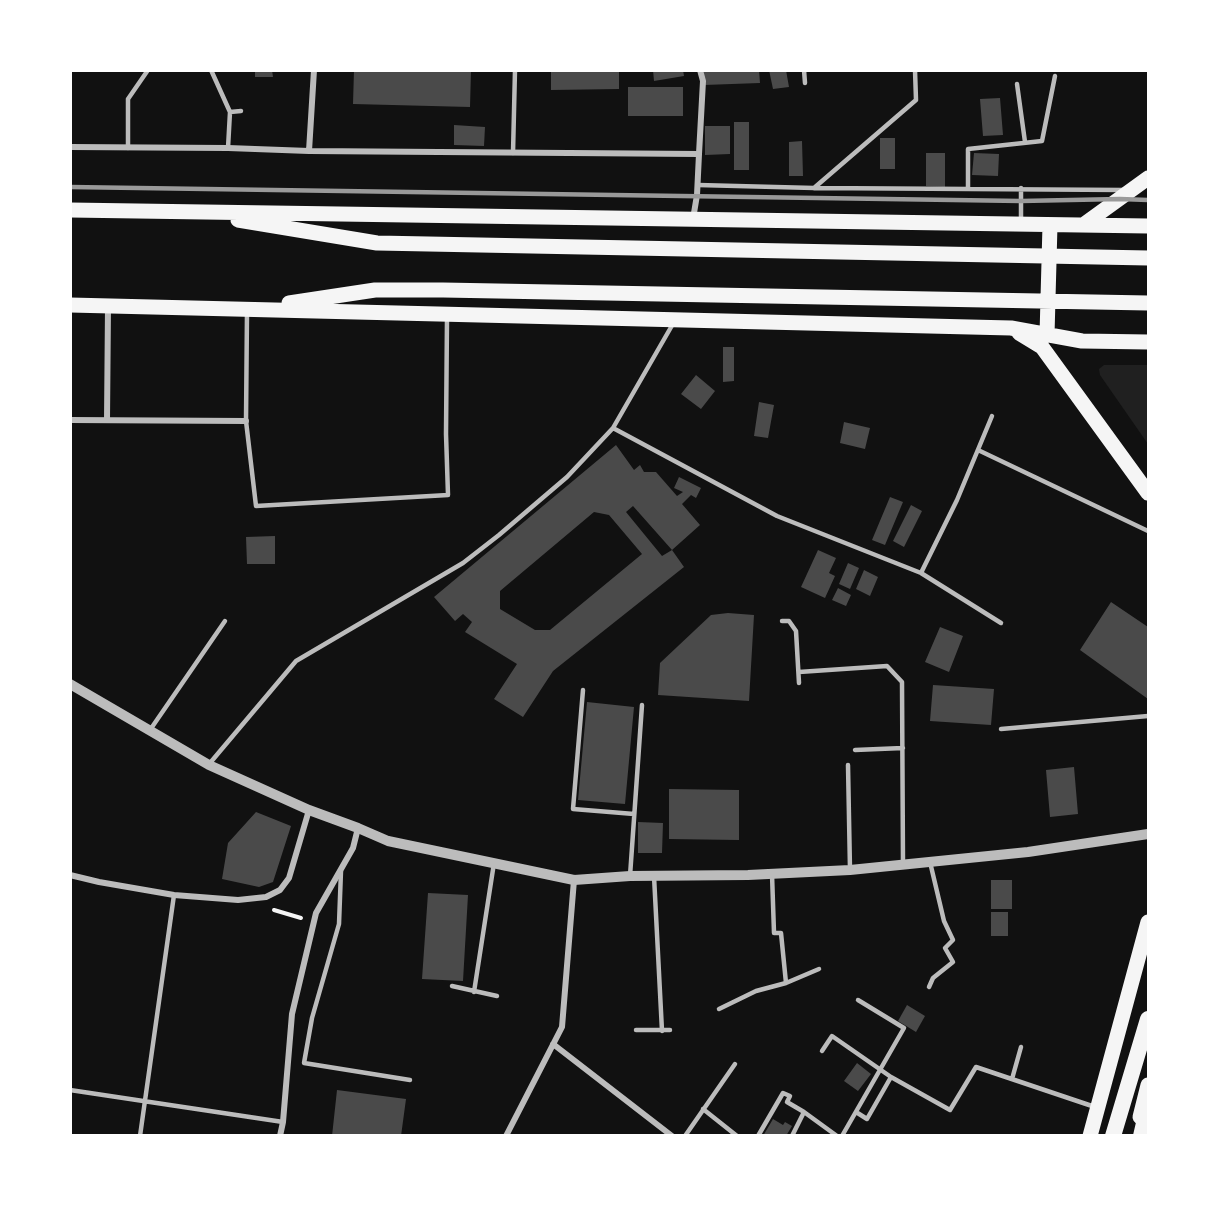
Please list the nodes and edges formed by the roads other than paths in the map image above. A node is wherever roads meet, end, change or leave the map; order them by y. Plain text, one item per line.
1 (148, 70) edge
2 (211, 70) edge
3 (315, 70) edge
4 (515, 70) edge
5 (700, 70) edge
6 (804, 70) edge
7 (915, 70) edge
8 (1055, 76) dead end
9 (805, 83) dead end
10 (1017, 84) dead end
11 (241, 111) dead end
12 (230, 112) junction
13 (1025, 142) junction
14 (70, 147) edge
15 (128, 148) junction
16 (228, 148) junction
17 (309, 151) junction
18 (513, 153) junction
19 (699, 154) junction
20 (1149, 178) edge
21 (698, 185) junction
22 (814, 188) junction
23 (968, 188) junction
24 (1021, 188) junction
25 (1133, 190) junction
26 (70, 210) edge
27 (187, 212) junction
28 (693, 219) junction
29 (1021, 224) junction
30 (1050, 225) junction
31 (1083, 225) junction
32 (1149, 226) edge
33 (1149, 258) edge
34 (1149, 303) edge
35 (70, 305) edge
36 (108, 306) junction
37 (247, 309) junction
38 (447, 314) junction
39 (675, 320) junction
40 (1011, 328) junction
41 (1047, 335) junction
42 (1149, 342) edge
43 (992, 416) dead end
44 (70, 420) edge
45 (107, 420) junction
46 (246, 421) junction
47 (613, 428) junction
48 (978, 450) junction
49 (1149, 494) edge
50 (1149, 531) edge
51 (921, 573) junction
52 (225, 621) dead end
53 (782, 621) dead end
54 (1000, 623) dead end
55 (799, 672) junction
56 (799, 683) dead end
57 (70, 684) edge
58 (583, 690) dead end
59 (642, 705) dead end
60 (1149, 716) edge
61 (1001, 729) dead end
62 (150, 730) junction
63 (903, 748) junction
64 (855, 750) dead end
65 (209, 765) junction
66 (848, 765) dead end
67 (309, 810) junction
68 (634, 814) junction
69 (358, 828) junction
70 (1149, 834) edge
71 (930, 862) junction
72 (494, 863) junction
73 (903, 865) junction
74 (850, 870) junction
75 (341, 871) junction
76 (772, 874) junction
77 (70, 875) edge
78 (630, 876) junction
79 (654, 876) junction
80 (574, 880) junction
81 (174, 896) junction
82 (1149, 922) edge
83 (819, 969) dead end
84 (786, 983) junction
85 (452, 986) dead end
86 (929, 987) dead end
87 (474, 992) junction
88 (497, 996) dead end
89 (858, 1000) dead end
90 (719, 1009) dead end
91 (1149, 1019) edge
92 (636, 1030) dead end
93 (670, 1030) dead end
94 (662, 1031) junction
95 (553, 1044) junction
96 (1021, 1047) dead end
97 (822, 1051) dead end
98 (735, 1064) dead end
99 (880, 1069) junction
100 (891, 1077) junction
101 (1012, 1079) junction
102 (410, 1080) dead end
103 (1149, 1085) edge
104 (70, 1090) edge
105 (145, 1102) junction
106 (1149, 1106) edge
107 (1098, 1108) junction
108 (703, 1109) junction
109 (804, 1112) junction
110 (856, 1112) junction
111 (283, 1122) junction
112 (663, 1133) edge
113 (140, 1136) edge
114 (280, 1136) edge
115 (506, 1136) edge
116 (672, 1136) edge
117 (685, 1136) edge
118 (737, 1136) edge
119 (758, 1136) edge
120 (792, 1136) edge
121 (837, 1136) edge
122 (842, 1136) edge
123 (1090, 1136) edge
124 (1113, 1136) edge
125 (1135, 1136) edge
126 (1141, 1136) edge

1 - 15 lane
2 - 12 lane
3 - 17 street
4 - 18 lane
5 - 19 street
6 - 9 lane
7 - 22 lane
8 - 13 lane
10 - 13 lane
11 - 12 lane
12 - 16 lane
13 - 23 lane
14 - 15 street
15 - 16 street
16 - 17 street
17 - 18 street
18 - 19 street
19 - 21 street
20 - 25 main road
21 - 22 lane
21 - 28 street
22 - 23 lane
23 - 24 lane
24 - 25 lane
24 - 29 lane
25 - 31 main road
26 - 27 main road
27 - 28 main road
27 - 33 main road
28 - 29 main road
29 - 30 main road
30 - 31 main road
30 - 41 main road
31 - 32 main road
34 - 37 main road
35 - 36 main road
36 - 37 main road
36 - 45 street
37 - 38 main road
37 - 46 lane
38 - 39 main road
38 - 46 lane
39 - 40 main road
39 - 47 lane
40 - 41 main road
40 - 49 main road
41 - 42 main road
43 - 48 lane
44 - 45 street
45 - 46 street
47 - 51 lane
47 - 65 lane
48 - 50 lane
48 - 51 lane
51 - 54 lane
52 - 62 lane
53 - 55 lane
55 - 56 lane
55 - 63 lane
57 - 62 street
58 - 68 lane
59 - 68 lane
60 - 61 lane
62 - 65 street
63 - 64 lane
63 - 73 lane
65 - 67 street
66 - 74 lane
67 - 69 street
67 - 81 street
68 - 78 lane
69 - 72 street
69 - 75 street
70 - 71 street
71 - 73 street
71 - 86 lane
72 - 80 street
72 - 87 lane
73 - 74 street
74 - 76 street
75 - 102 lane
75 - 111 street
76 - 79 street
76 - 84 lane
77 - 81 street
78 - 79 street
78 - 80 street
79 - 94 lane
80 - 95 street
81 - 105 lane
82 - 107 main road
83 - 84 lane
84 - 90 lane
85 - 87 lane
87 - 88 lane
89 - 99 lane
91 - 124 highway
92 - 94 lane
93 - 94 lane
95 - 112 street
95 - 115 street
96 - 101 lane
97 - 99 lane
98 - 108 lane
99 - 100 lane
99 - 110 lane
100 - 101 lane
100 - 110 lane
101 - 107 lane
103 - 125 main road
104 - 105 lane
105 - 111 lane
105 - 113 lane
106 - 126 highway
107 - 123 main road
108 - 117 lane
108 - 118 lane
109 - 119 lane
109 - 120 lane
109 - 121 lane
110 - 122 lane
111 - 114 street
112 - 116 street

